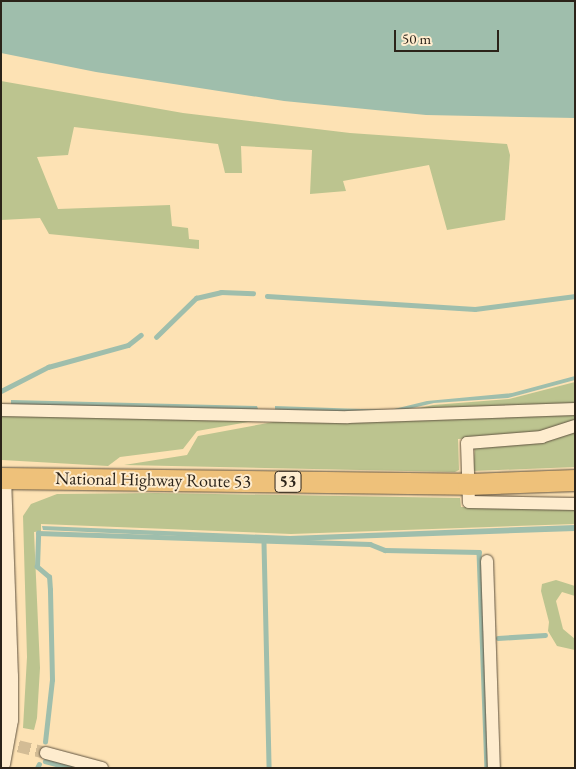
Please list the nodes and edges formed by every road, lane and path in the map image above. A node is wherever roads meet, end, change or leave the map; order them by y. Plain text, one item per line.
1 (575, 409) edge
2 (1, 410) edge
3 (575, 426) edge
4 (1, 479) edge
5 (575, 480) edge
6 (468, 484) junction
7 (575, 504) edge
8 (487, 561) dead end
9 (46, 753) tunnel mouth
10 (1, 764) edge
11 (102, 768) edge
12 (494, 768) edge

1 - 2 street
3 - 6 street
4 - 6 highway, National Highway Route 53 / 53
4 - 10 main road
5 - 6 highway, National Highway Route 53 / 53
6 - 7 street
8 - 12 street
9 - 11 street

